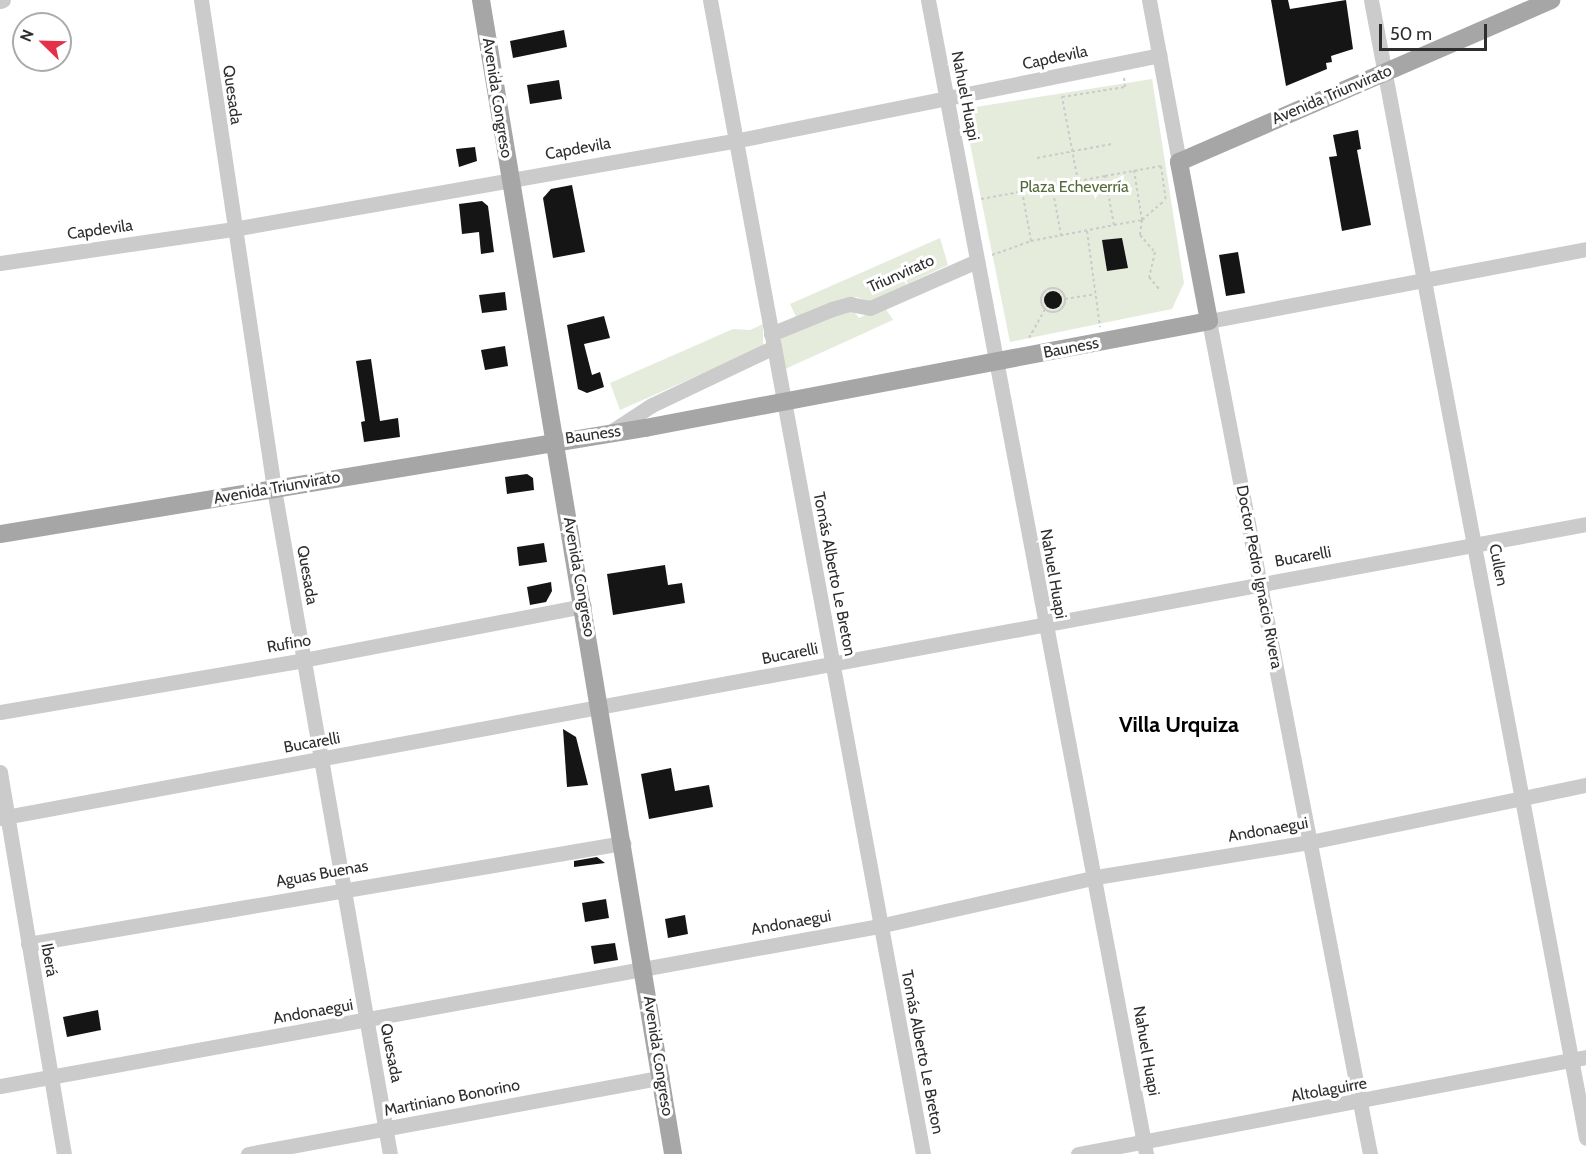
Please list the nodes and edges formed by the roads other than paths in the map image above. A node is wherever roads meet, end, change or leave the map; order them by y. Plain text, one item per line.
1 (201, 0) edge
2 (482, 0) edge
3 (710, 0) edge
4 (928, 0) edge
5 (1149, 0) edge
6 (1371, 0) edge
7 (1551, 0) edge
8 (1160, 55) junction
9 (1385, 73) junction
10 (947, 99) junction
11 (739, 140) junction
12 (1179, 162) junction
13 (510, 179) junction
14 (233, 229) junction
15 (1586, 249) edge
16 (977, 261) junction
17 (0, 263) edge
18 (1422, 278) junction
19 (1209, 321) junction
20 (773, 341) junction
21 (997, 362) junction
22 (783, 401) junction
23 (609, 433) junction
24 (555, 441) junction
25 (274, 489) junction
26 (1586, 524) edge
27 (0, 534) edge
28 (1476, 544) junction
29 (1260, 583) junction
30 (584, 606) junction
31 (1044, 623) junction
32 (303, 660) junction
33 (832, 664) junction
34 (602, 709) junction
35 (0, 712) edge
36 (320, 760) junction
37 (0, 772) edge
38 (1586, 785) edge
39 (1523, 796) junction
40 (4, 817) edge
41 (1310, 842) junction
42 (623, 843) junction
43 (1096, 877) junction
44 (343, 888) junction
45 (879, 926) junction
46 (28, 944) junction
47 (645, 968) junction
48 (366, 1020) junction
49 (1578, 1059) edge
50 (51, 1077) junction
51 (662, 1077) junction
52 (0, 1086) edge
53 (1360, 1103) junction
54 (387, 1129) junction
55 (1586, 1138) edge
56 (1145, 1148) edge
57 (64, 1154) edge
58 (248, 1154) edge
59 (390, 1154) edge
60 (673, 1154) edge
61 (923, 1154) edge
62 (1078, 1154) edge
63 (1370, 1154) edge

1 - 14 street, Quesada
2 - 13 main road, Avenida Congreso
3 - 11 street, Tomás Alberto Le Breton
4 - 10 street, Nahuel Huapi
5 - 8 street, Doctor Pedro Ignacio Rivera
6 - 9 street, Cullen
7 - 9 main road, Avenida Triunvirato
8 - 10 street, Capdevila
8 - 12 street, Doctor Pedro Ignacio Rivera
9 - 12 main road, Avenida Triunvirato
9 - 18 street, Cullen
10 - 11 street, Capdevila
10 - 16 street, Nahuel Huapi
11 - 13 street, Capdevila
11 - 20 street, Tomás Alberto Le Breton
12 - 19 main road, Doctor Pedro Ignacio Rivera
13 - 14 street, Capdevila
13 - 24 main road, Avenida Congreso
14 - 17 street, Capdevila
14 - 25 street, Quesada
15 - 18 street, Bauness
16 - 20 street, Triunvirato
16 - 21 street, Nahuel Huapi
18 - 19 street, Bauness
18 - 28 street, Cullen
19 - 21 main road, Bauness
19 - 29 street, Doctor Pedro Ignacio Rivera
20 - 22 street, Tomás Alberto Le Breton
20 - 23 street, Triunvirato
21 - 22 main road, Bauness
21 - 31 street, Nahuel Huapi
22 - 23 main road, Bauness
22 - 33 street, Tomás Alberto Le Breton
23 - 24 main road, Bauness
24 - 25 main road, Avenida Triunvirato
24 - 30 main road, Avenida Congreso
25 - 27 main road, Avenida Triunvirato
25 - 32 street, Quesada
26 - 28 street, Bucarelli
28 - 29 street, Bucarelli
28 - 39 street, Cullen
29 - 31 street, Bucarelli
29 - 41 street, Doctor Pedro Ignacio Rivera
30 - 32 street, Rufino
30 - 34 main road, Avenida Congreso
31 - 33 street, Bucarelli
31 - 43 street, Nahuel Huapi
32 - 35 street, Rufino
32 - 36 street, Quesada
33 - 34 street, Bucarelli
33 - 45 street, Tomás Alberto Le Breton
34 - 36 street, Bucarelli
34 - 42 main road, Avenida Congreso
36 - 40 street, Bucarelli
36 - 44 street, Quesada
37 - 40 street, Iberá
38 - 39 street, Andonaegui
39 - 41 street, Andonaegui
39 - 49 street, Cullen
40 - 46 street, Iberá
41 - 43 street, Andonaegui
41 - 53 street, Doctor Pedro Ignacio Rivera
42 - 44 street, Aguas Buenas
42 - 47 main road, Avenida Congreso
43 - 45 street, Andonaegui
43 - 56 street, Nahuel Huapi
44 - 46 street, Aguas Buenas
44 - 48 street, Quesada
45 - 47 street, Andonaegui
45 - 61 street, Tomás Alberto Le Breton
46 - 50 street, Iberá
47 - 48 street, Andonaegui
47 - 51 main road, Avenida Congreso
48 - 50 street, Andonaegui
48 - 54 street, Quesada
49 - 53 street, Altolaguirre
49 - 55 street, Cullen
50 - 52 street, Andonaegui
50 - 57 street, Iberá
51 - 54 street, Martiniano Bonorino
51 - 60 main road, Avenida Congreso
53 - 56 street, Altolaguirre
53 - 63 street, Doctor Pedro Ignacio Rivera
54 - 58 street, Martiniano Bonorino
54 - 59 street, Quesada
56 - 62 street, Altolaguirre

